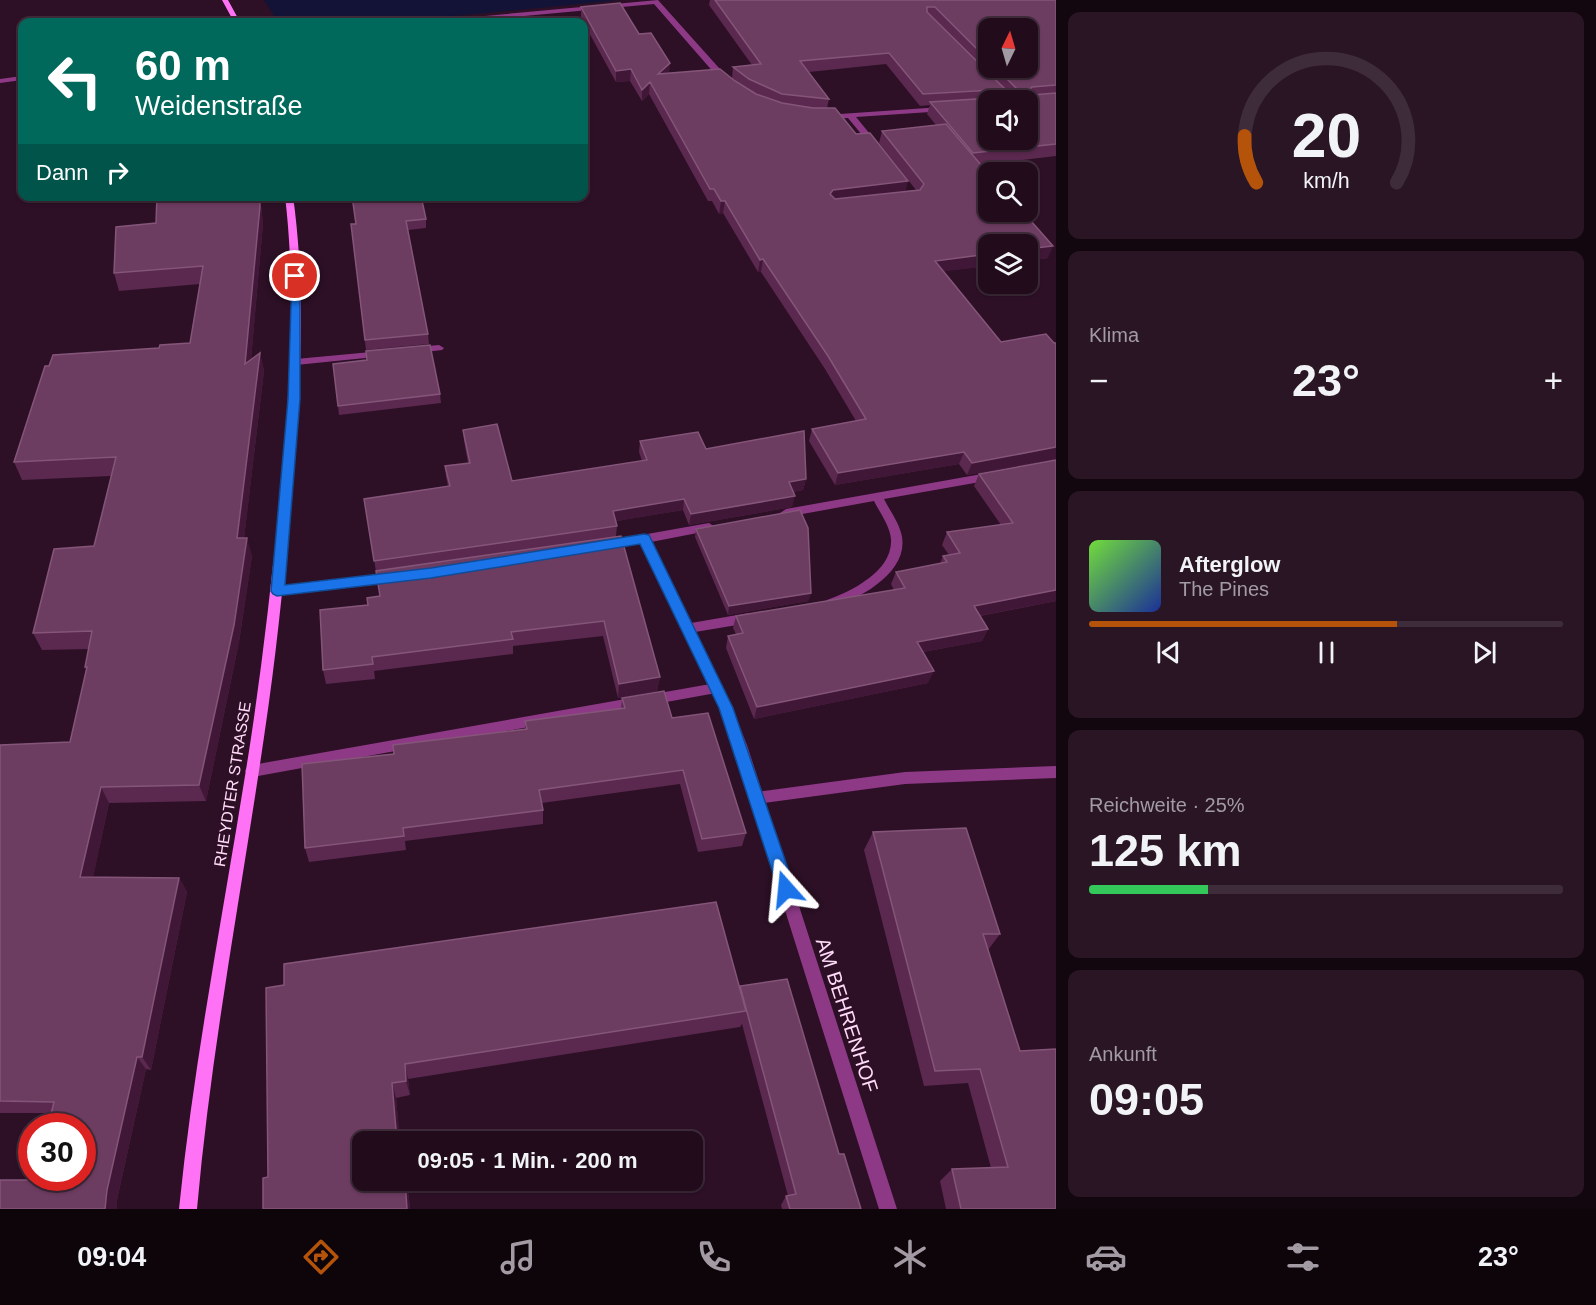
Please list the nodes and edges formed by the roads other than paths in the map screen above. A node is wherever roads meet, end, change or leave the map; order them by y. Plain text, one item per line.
1 (225, 0) edge
2 (655, 1) edge
3 (235, 18) edge
4 (482, 18) edge
5 (18, 79) edge
6 (0, 81) edge
7 (733, 88) edge
8 (954, 108) edge
9 (851, 116) junction
10 (818, 117) edge
11 (880, 152) edge
12 (290, 201) edge
13 (440, 348) dead end
14 (406, 351) edge
15 (395, 352) edge
16 (296, 362) junction
17 (1000, 475) edge
18 (877, 497) junction
19 (772, 516) edge
20 (726, 524) edge
21 (644, 539) junction
22 (598, 547) edge
23 (403, 577) edge
24 (277, 591) junction
25 (813, 607) edge
26 (756, 616) edge
27 (688, 628) junction
28 (716, 688) junction
29 (252, 771) junction
30 (1056, 772) edge
31 (757, 798) junction
32 (188, 1209) edge
33 (888, 1209) edge

1 - 3 main road
2 - 4 street
2 - 7 street
5 - 6 street
8 - 9 street
9 - 10 street
9 - 11 street
12 - 16 main road, RHEYDTER STRASSE
13 - 14 street
15 - 16 street
16 - 24 main road, RHEYDTER STRASSE
17 - 18 street
18 - 19 street
18 - 25 street
20 - 21 street
21 - 22 street
21 - 27 street, AM BEHRENHOF
23 - 24 street
24 - 29 main road, RHEYDTER STRASSE
26 - 27 street
27 - 28 street, AM BEHRENHOF
28 - 29 street
28 - 31 street, AM BEHRENHOF
29 - 32 main road, RHEYDTER STRASSE
30 - 31 street
31 - 33 street, AM BEHRENHOF

